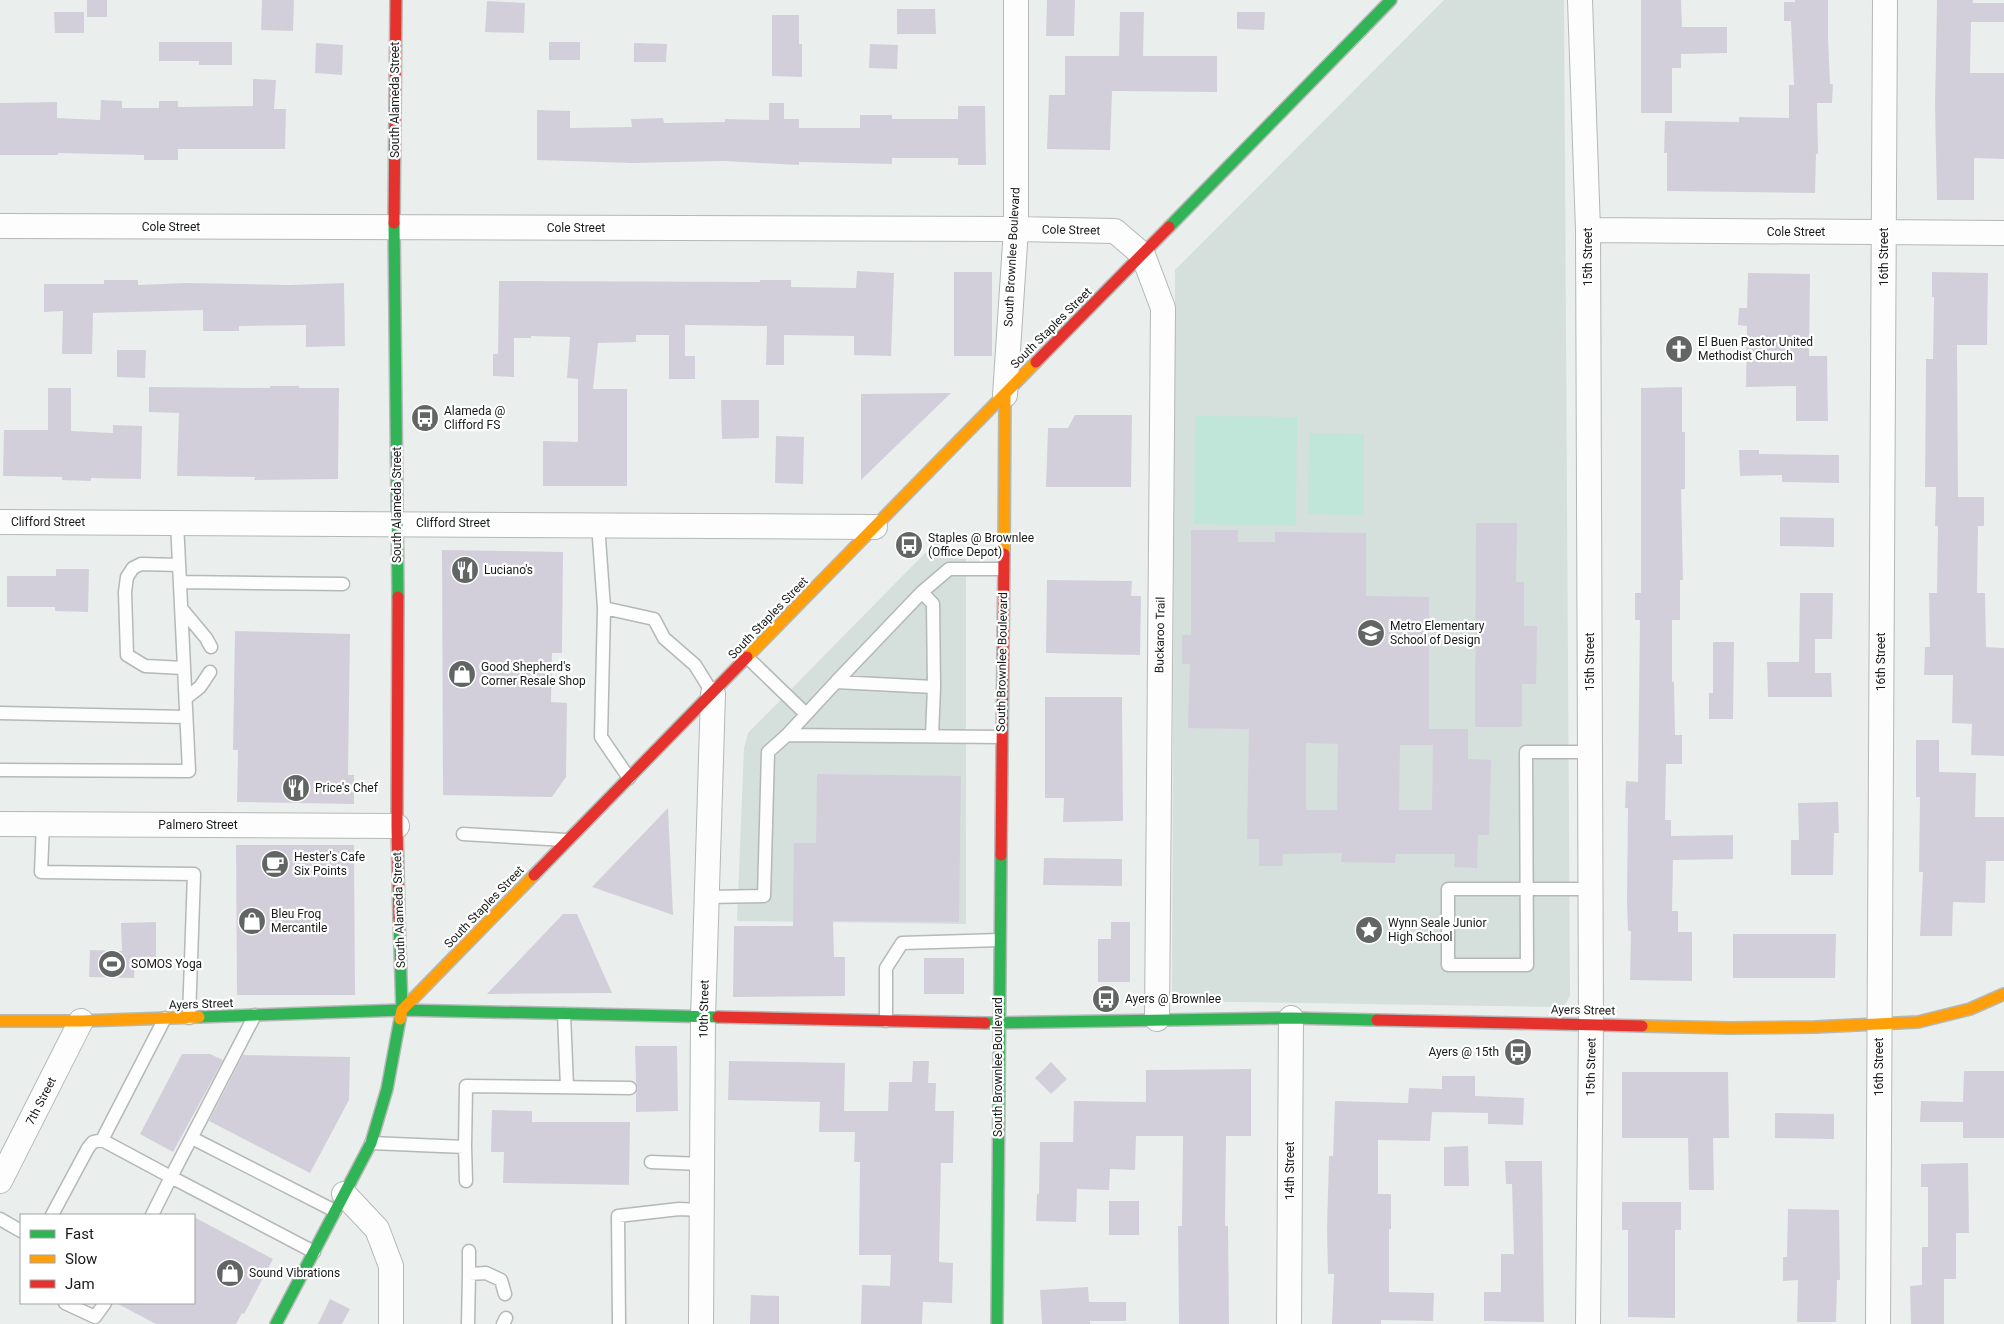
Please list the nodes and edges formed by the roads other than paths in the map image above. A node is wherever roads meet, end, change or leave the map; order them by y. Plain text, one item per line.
1 (396, 0) edge
2 (1016, 0) edge
3 (1391, 0) edge
4 (1580, 0) edge
5 (1885, 0) edge
6 (0, 226) edge
7 (394, 228) junction
8 (1016, 229) junction
9 (1588, 230) junction
10 (1884, 232) junction
11 (2004, 234) edge
12 (1143, 255) junction
13 (1005, 395) junction
14 (0, 522) edge
15 (177, 522) junction
16 (398, 523) junction
17 (598, 524) junction
18 (875, 526) junction
19 (179, 564) junction
20 (1003, 569) junction
21 (180, 582) junction
22 (343, 584) dead end
23 (922, 592) junction
24 (181, 608) junction
25 (604, 608) junction
26 (211, 647) dead end
27 (748, 658) junction
28 (184, 668) junction
29 (210, 672) dead end
30 (836, 682) junction
31 (934, 687) junction
32 (713, 694) junction
33 (186, 698) junction
34 (0, 713) edge
35 (806, 714) junction
36 (186, 717) junction
37 (787, 735) junction
38 (932, 736) junction
39 (1001, 737) junction
40 (1590, 752) junction
41 (0, 770) edge
42 (629, 778) junction
43 (0, 824) edge
44 (43, 824) junction
45 (397, 826) junction
46 (464, 834) dead end
47 (567, 841) junction
48 (1590, 889) junction
49 (1526, 890) junction
50 (707, 897) junction
51 (999, 940) junction
52 (2004, 994) edge
53 (402, 1010) junction
54 (564, 1014) junction
55 (255, 1016) junction
56 (165, 1018) junction
57 (189, 1018) junction
58 (703, 1018) junction
59 (1291, 1018) junction
60 (1157, 1019) junction
61 (0, 1021) edge
62 (81, 1021) junction
63 (886, 1021) junction
64 (998, 1023) junction
65 (1591, 1024) junction
66 (1879, 1025) junction
67 (567, 1087) junction
68 (630, 1088) dead end
69 (192, 1138) junction
70 (102, 1140) junction
71 (371, 1143) junction
72 (465, 1147) junction
73 (651, 1162) dead end
74 (702, 1164) junction
75 (171, 1178) junction
76 (0, 1181) edge
77 (466, 1181) dead end
78 (340, 1202) junction
79 (702, 1210) junction
80 (53, 1214) edge
81 (153, 1214) edge
82 (0, 1219) edge
83 (20, 1230) edge
84 (469, 1251) dead end
85 (314, 1252) junction
86 (469, 1274) junction
87 (505, 1294) dead end
88 (67, 1304) edge
89 (104, 1304) edge
90 (276, 1324) edge
91 (391, 1324) edge
92 (468, 1324) edge
93 (619, 1324) edge
94 (701, 1324) edge
95 (997, 1324) edge
96 (1289, 1324) edge
97 (1588, 1324) edge
98 (1878, 1324) edge

1 - 7 main road, South Alameda Street
2 - 8 street, South Brownlee Boulevard
3 - 12 main road, South Staples Street
4 - 9 street, 15th Street
5 - 10 street, 16th Street
6 - 7 street, Cole Street
7 - 8 street, Cole Street
7 - 16 main road, South Alameda Street
8 - 12 street, Cole Street
8 - 13 street, South Brownlee Boulevard
9 - 10 street, Cole Street
9 - 40 street, 15th Street
10 - 11 street, Cole Street
10 - 66 street, 16th Street
12 - 13 main road, South Staples Street
12 - 60 street, Buckaroo Trail
13 - 18 main road, South Staples Street
13 - 20 main road, South Brownlee Boulevard
14 - 15 street, Clifford Street
15 - 16 street, Clifford Street
15 - 19 lane
16 - 17 street, Clifford Street
16 - 45 main road, South Alameda Street
17 - 18 street, Clifford Street
17 - 25 lane
18 - 27 main road, South Staples Street
19 - 21 lane
19 - 28 lane
20 - 23 lane
20 - 39 main road, South Brownlee Boulevard
21 - 22 lane
21 - 24 lane
23 - 30 lane
23 - 31 lane
24 - 26 lane
24 - 28 lane
25 - 32 lane
25 - 42 lane
27 - 32 main road, South Staples Street
27 - 35 lane
28 - 33 lane
29 - 33 lane
30 - 31 lane
30 - 35 lane
31 - 38 lane
32 - 42 main road, South Staples Street
32 - 50 street, 10th Street
33 - 36 lane
34 - 36 lane
35 - 37 lane
36 - 41 lane
37 - 38 lane
37 - 50 lane
38 - 39 lane
39 - 51 main road, South Brownlee Boulevard
40 - 48 street, 15th Street
40 - 49 lane
42 - 47 main road, South Staples Street
43 - 44 street, Palmero Street
44 - 45 street, Palmero Street
44 - 57 lane
45 - 53 main road, South Alameda Street
46 - 47 lane
47 - 53 main road, South Staples Street
48 - 49 lane
48 - 65 street, 15th Street
49 - 49 lane
50 - 58 street, 10th Street
51 - 63 lane
51 - 64 main road, South Brownlee Boulevard
52 - 66 main road, Ayers Street
53 - 54 main road, Ayers Street
53 - 55 main road, Ayers Street
53 - 71 main road
54 - 58 main road, Ayers Street
54 - 67 lane
55 - 57 main road, Ayers Street
55 - 69 lane
56 - 57 main road, Ayers Street
56 - 62 main road, Ayers Street
56 - 70 lane
58 - 63 main road, Ayers Street
58 - 74 street, 10th Street
59 - 60 main road, Ayers Street
59 - 65 main road, Ayers Street
59 - 96 street, 14th Street
60 - 64 main road, Ayers Street
61 - 62 main road, Ayers Street
62 - 76 street, 7th Street
63 - 64 main road, Ayers Street
64 - 95 main road, South Brownlee Boulevard
65 - 66 main road, Ayers Street
65 - 97 street, 15th Street
66 - 98 street, 16th Street
67 - 68 lane
67 - 72 lane
69 - 75 lane
69 - 78 lane
70 - 75 lane
70 - 80 lane
71 - 72 lane
71 - 78 main road
72 - 77 lane
73 - 74 lane
74 - 79 street, 10th Street
75 - 81 lane
75 - 85 lane
78 - 85 main road
78 - 91 street
79 - 93 lane
79 - 94 street, 10th Street
82 - 83 lane
84 - 86 lane
85 - 90 main road
86 - 87 lane
86 - 92 lane
88 - 89 lane

